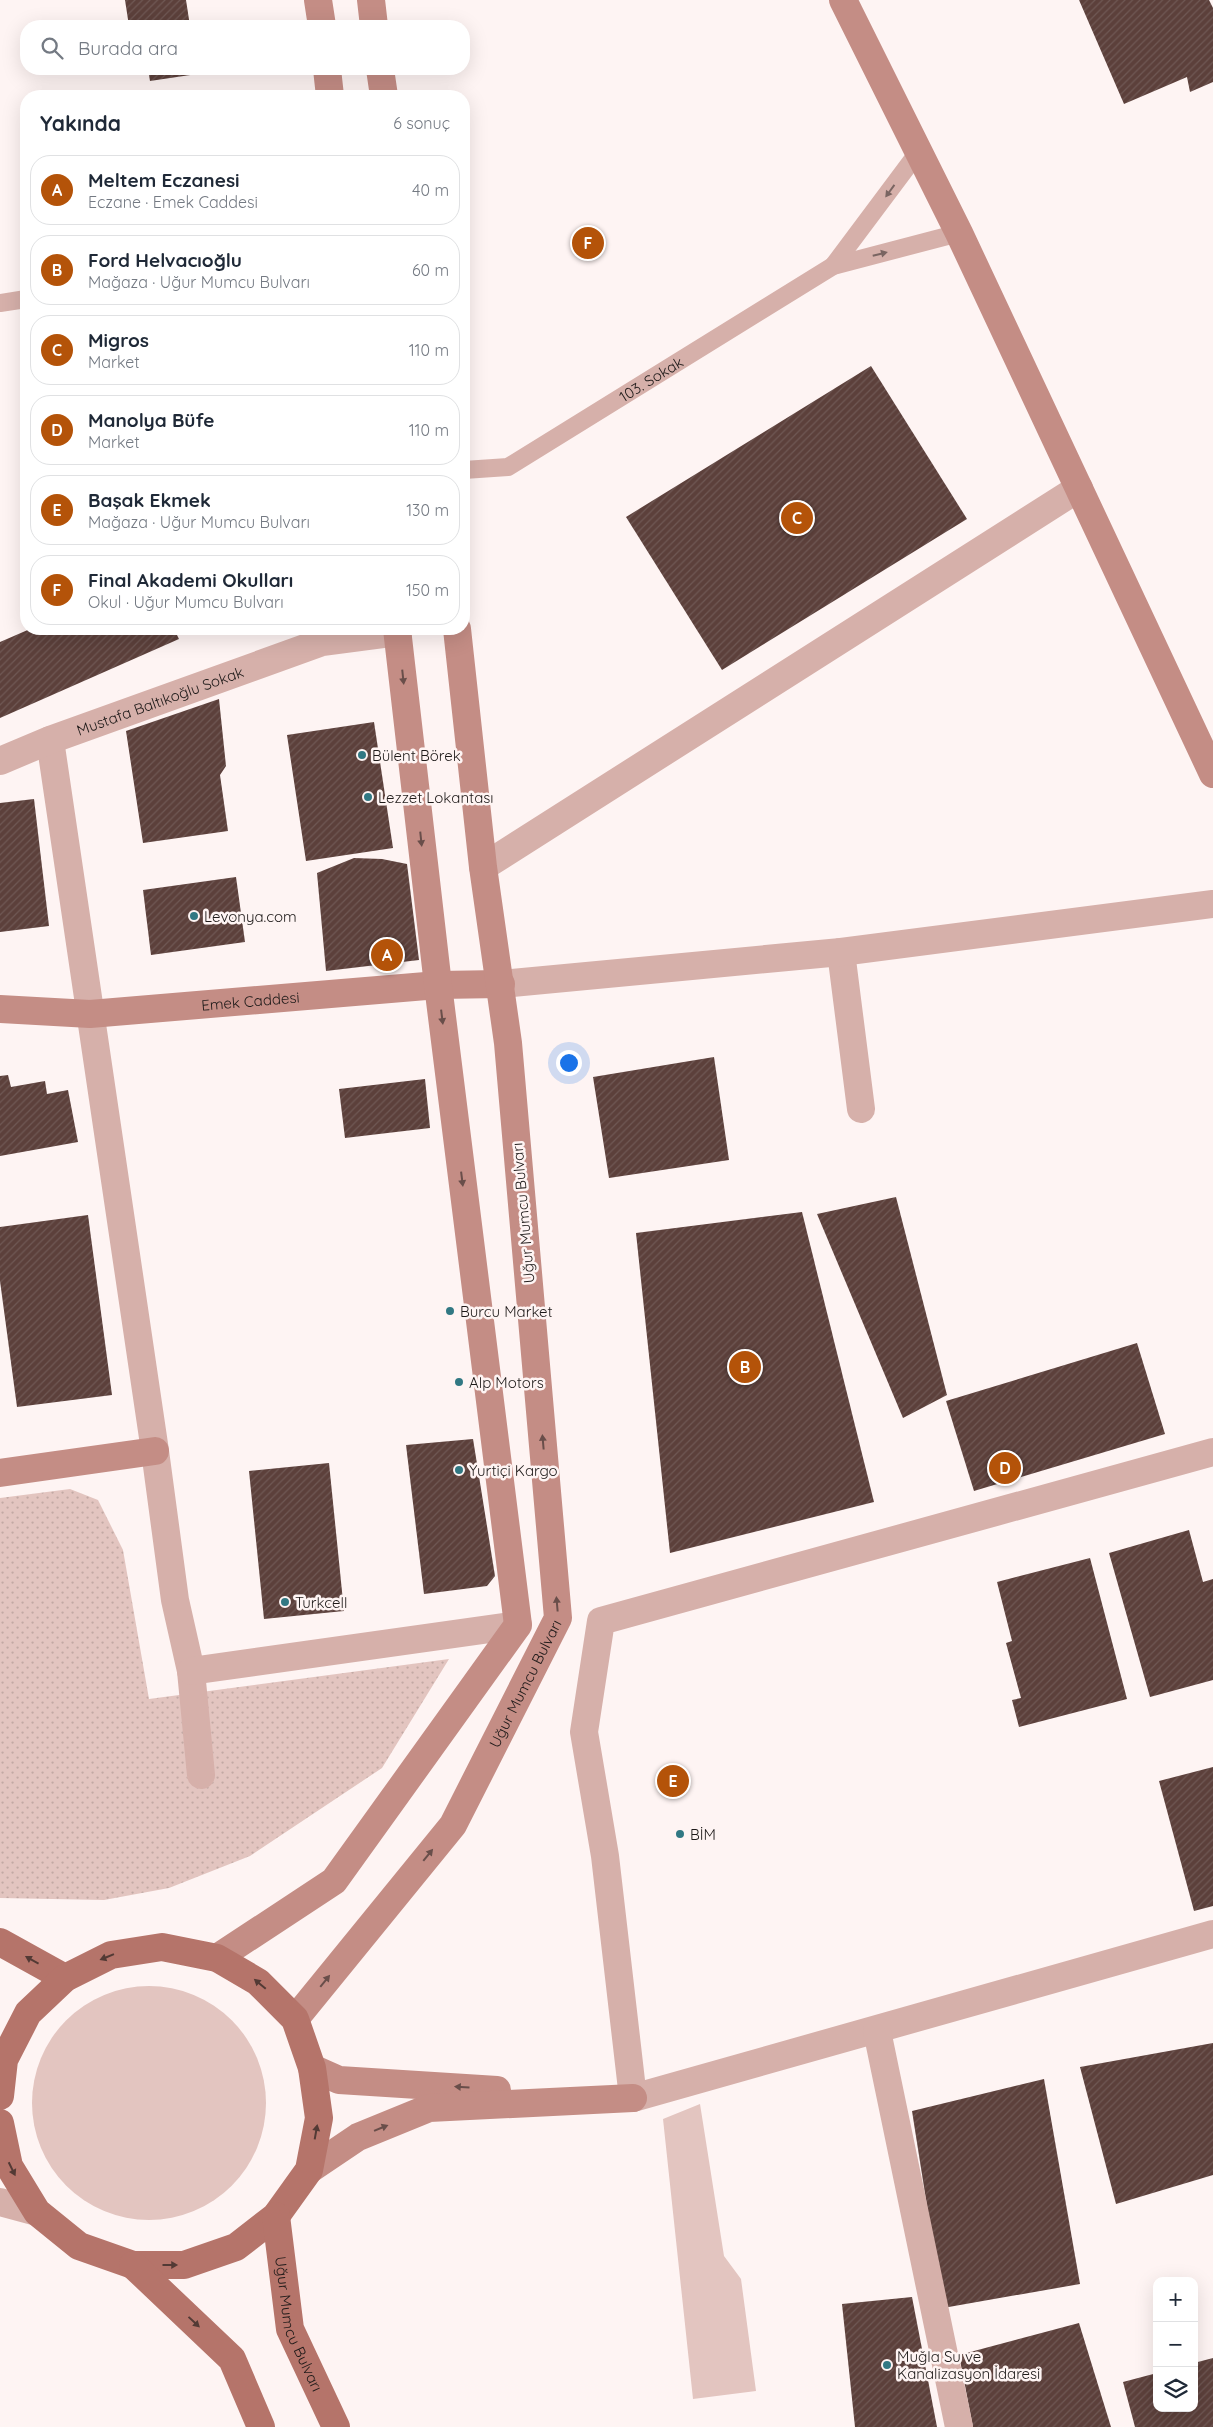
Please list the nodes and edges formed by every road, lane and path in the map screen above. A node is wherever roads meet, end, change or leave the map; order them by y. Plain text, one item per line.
1 (318, 0) edge
2 (371, 0) edge
3 (843, 0) edge
4 (321, 20) edge
5 (373, 20) edge
6 (328, 75) edge
7 (381, 75) edge
8 (329, 90) edge
9 (383, 90) edge
10 (919, 152) junction
11 (959, 233) junction
12 (833, 266) junction
13 (20, 300) edge
14 (0, 303) edge
15 (470, 470) edge
16 (1079, 488) junction
17 (366, 635) edge
18 (398, 635) edge
19 (458, 635) edge
20 (50, 740) junction
21 (0, 761) edge
22 (1213, 774) edge
23 (483, 867) junction
24 (1213, 904) edge
25 (841, 952) junction
26 (501, 984) junction
27 (438, 985) junction
28 (0, 1009) edge
29 (90, 1014) junction
30 (861, 1109) dead end
31 (156, 1451) junction
32 (1213, 1452) edge
33 (0, 1472) edge
34 (518, 1624) junction
35 (191, 1671) junction
36 (200, 1775) dead end
37 (1213, 1934) edge
38 (0, 1942) edge
39 (217, 1958) junction
40 (65, 1978) junction
41 (295, 2019) junction
42 (877, 2031) junction
43 (2, 2058) edge
44 (312, 2068) junction
45 (0, 2096) edge
46 (633, 2098) junction
47 (0, 2123) edge
48 (310, 2170) junction
49 (0, 2202) edge
50 (37, 2212) junction
51 (276, 2216) junction
52 (133, 2265) junction
53 (261, 2427) edge
54 (336, 2427) edge
55 (959, 2427) edge

1 - 4 main road
2 - 5 main road
3 - 10 main road
6 - 8 main road
7 - 9 main road
10 - 11 main road
10 -> 12 lane
12 -> 11 lane
11 - 16 main road
12 - 15 lane, 103. Sokak
13 - 14 lane
16 - 22 main road
16 - 23 street
17 - 20 street, Mustafa Baltıkoğlu Sokak
18 -> 27 main road, Uğur Mumcu Bulvarı
19 - 23 main road, Uğur Mumcu Bulvarı
20 - 21 street, Mustafa Baltıkoğlu Sokak
20 - 29 street
23 - 26 main road, Uğur Mumcu Bulvarı
24 - 25 street
25 - 26 street
25 - 30 street
26 - 27 main road, Emek Caddesi
41 -> 26 main road, Uğur Mumcu Bulvarı
27 - 29 main road, Emek Caddesi
27 -> 34 main road, Uğur Mumcu Bulvarı
28 - 29 main road, Emek Caddesi
29 - 31 street
31 - 33 main road
31 - 35 street
32 - 46 street
34 - 35 street
34 - 39 main road, Uğur Mumcu Bulvarı
35 - 36 street
37 - 42 street
40 -> 38 main road
39 -> 40 main road
41 -> 39 main road
40 - 43 main road
41 - 44 main road
42 - 46 street
42 - 55 street
43 - 45 main road
46 -> 44 main road
48 -> 44 main road
48 -> 46 main road
47 -> 50 main road
48 - 51 main road
49 - 50 street
50 - 52 main road
52 -> 51 main road
51 - 54 main road, Uğur Mumcu Bulvarı
52 -> 53 main road

